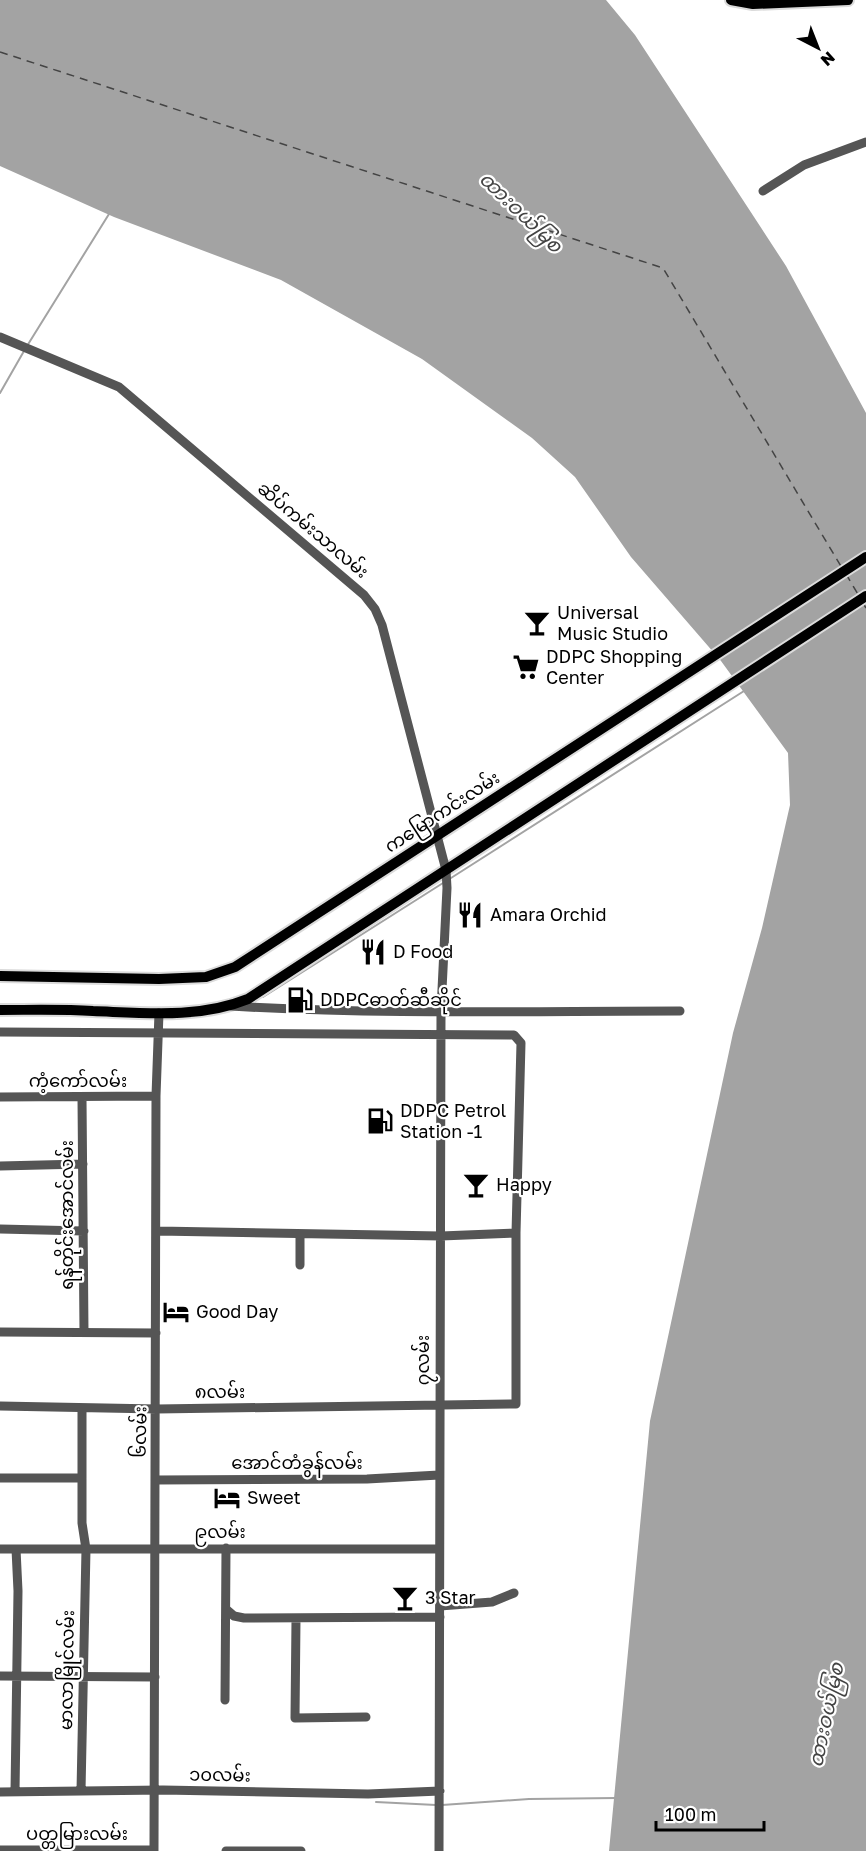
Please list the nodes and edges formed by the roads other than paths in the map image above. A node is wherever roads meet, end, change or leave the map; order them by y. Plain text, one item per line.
1 (731, 0) edge
2 (848, 0) edge
3 (866, 142) edge
4 (763, 191) dead end
5 (0, 337) edge
6 (866, 557) edge
7 (866, 596) edge
8 (436, 836) junction
9 (446, 870) junction
10 (0, 976) edge
11 (231, 1006) junction
12 (0, 1010) edge
13 (441, 1010) junction
14 (680, 1011) dead end
15 (159, 1013) junction
16 (158, 1031) junction
17 (0, 1032) edge
18 (441, 1034) junction
19 (156, 1096) junction
20 (0, 1098) edge
21 (82, 1098) junction
22 (83, 1164) junction
23 (0, 1166) edge
24 (0, 1229) edge
25 (84, 1231) junction
26 (158, 1231) junction
27 (516, 1233) junction
28 (300, 1234) junction
29 (441, 1236) junction
30 (300, 1265) dead end
31 (0, 1332) edge
32 (84, 1332) junction
33 (156, 1334) junction
34 (0, 1406) edge
35 (440, 1407) junction
36 (82, 1408) junction
37 (157, 1409) junction
38 (439, 1475) junction
39 (0, 1478) edge
40 (82, 1478) junction
41 (156, 1480) junction
42 (155, 1548) junction
43 (226, 1548) junction
44 (0, 1549) edge
45 (16, 1549) junction
46 (86, 1549) junction
47 (439, 1549) junction
48 (514, 1593) dead end
49 (440, 1606) junction
50 (227, 1610) junction
51 (440, 1617) junction
52 (296, 1619) junction
53 (0, 1676) edge
54 (17, 1676) junction
55 (83, 1677) junction
56 (154, 1677) junction
57 (225, 1700) dead end
58 (366, 1717) dead end
59 (81, 1791) junction
60 (154, 1791) junction
61 (0, 1792) edge
62 (15, 1792) junction
63 (440, 1796) junction
64 (0, 1850) edge
65 (95, 1850) edge
66 (154, 1851) edge
67 (226, 1851) edge
68 (301, 1851) edge
69 (439, 1851) edge

1 - 2 main road
3 - 4 street
5 - 8 street, ဆိပ်ကမ်းသာလမ်း
6 - 8 main road, ကမြောကင်းလမ်း
7 - 9 main road
8 - 9 street, ဆိပ်ကမ်းသာလမ်း
8 - 10 main road, ကမြောကင်းလမ်း
9 - 11 main road
9 - 13 street, ၇လမ်း
11 - 13 street
11 - 15 main road
12 - 15 main road
13 - 14 street
13 - 18 street, ၇လမ်း
15 - 16 street, ၆လမ်း
16 - 17 street
16 - 18 street
16 - 19 street, ၆လမ်း
18 - 27 street
18 - 29 street, ၇လမ်း
19 - 21 street, ကံ့ကော်လမ်း
19 - 26 street, ၆လမ်း
20 - 21 street, ကံ့ကော်လမ်း
21 - 22 street, ရန်တိုင်းအောင်လမ်း
22 - 23 street
22 - 25 street, ရန်တိုင်းအောင်လမ်း
24 - 25 street
25 - 32 street, ရန်တိုင်းအောင်လမ်း
26 - 28 street
26 - 33 street, ၆လမ်း
27 - 29 street
27 - 35 street, ၈လမ်း
28 - 29 street
28 - 30 street
29 - 35 street, ၇လမ်း
31 - 32 street
32 - 33 street
33 - 37 street, ၆လမ်း
34 - 36 street, ၈လမ်း
35 - 37 street, ၈လမ်း
35 - 38 street, ၇လမ်း
36 - 37 street, ၈လမ်း
36 - 40 street, မာလာမြိုင်လမ်း
37 - 41 street, ၆လမ်း
38 - 41 street, အောင်တံခွန်လမ်း
38 - 47 street, ၇လမ်း
39 - 40 street
40 - 46 street, မာလာမြိုင်လမ်း
41 - 42 street, ၆လမ်း
42 - 43 street, ၉လမ်း
42 - 46 street, ၉လမ်း
42 - 56 street, ၆လမ်း
43 - 47 street, ၉လမ်း
43 - 50 street
44 - 45 street, ၉လမ်း
45 - 46 street, ၉လမ်း
45 - 54 street
46 - 55 street, မာလာမြိုင်လမ်း
47 - 49 street, ၇လမ်း
48 - 49 street
49 - 51 street, ၇လမ်း
50 - 52 street
50 - 57 street
51 - 52 street
51 - 63 street, ၇လမ်း
52 - 58 street
53 - 54 street
54 - 55 street
54 - 62 street
55 - 56 street
55 - 59 street, မာလာမြိုင်လမ်း
56 - 60 street, ၆လမ်း
59 - 60 street, ၁၀လမ်း
59 - 62 street, ၁၀လမ်း
60 - 63 street, ၁၀လမ်း
60 - 66 street, ၆လမ်း
61 - 62 street, ၁၀လမ်း
63 - 69 street, ၇လမ်း
64 - 65 street, ပတ္တမြားလမ်း
65 - 66 street, ပတ္တမြားလမ်း
67 - 68 street

